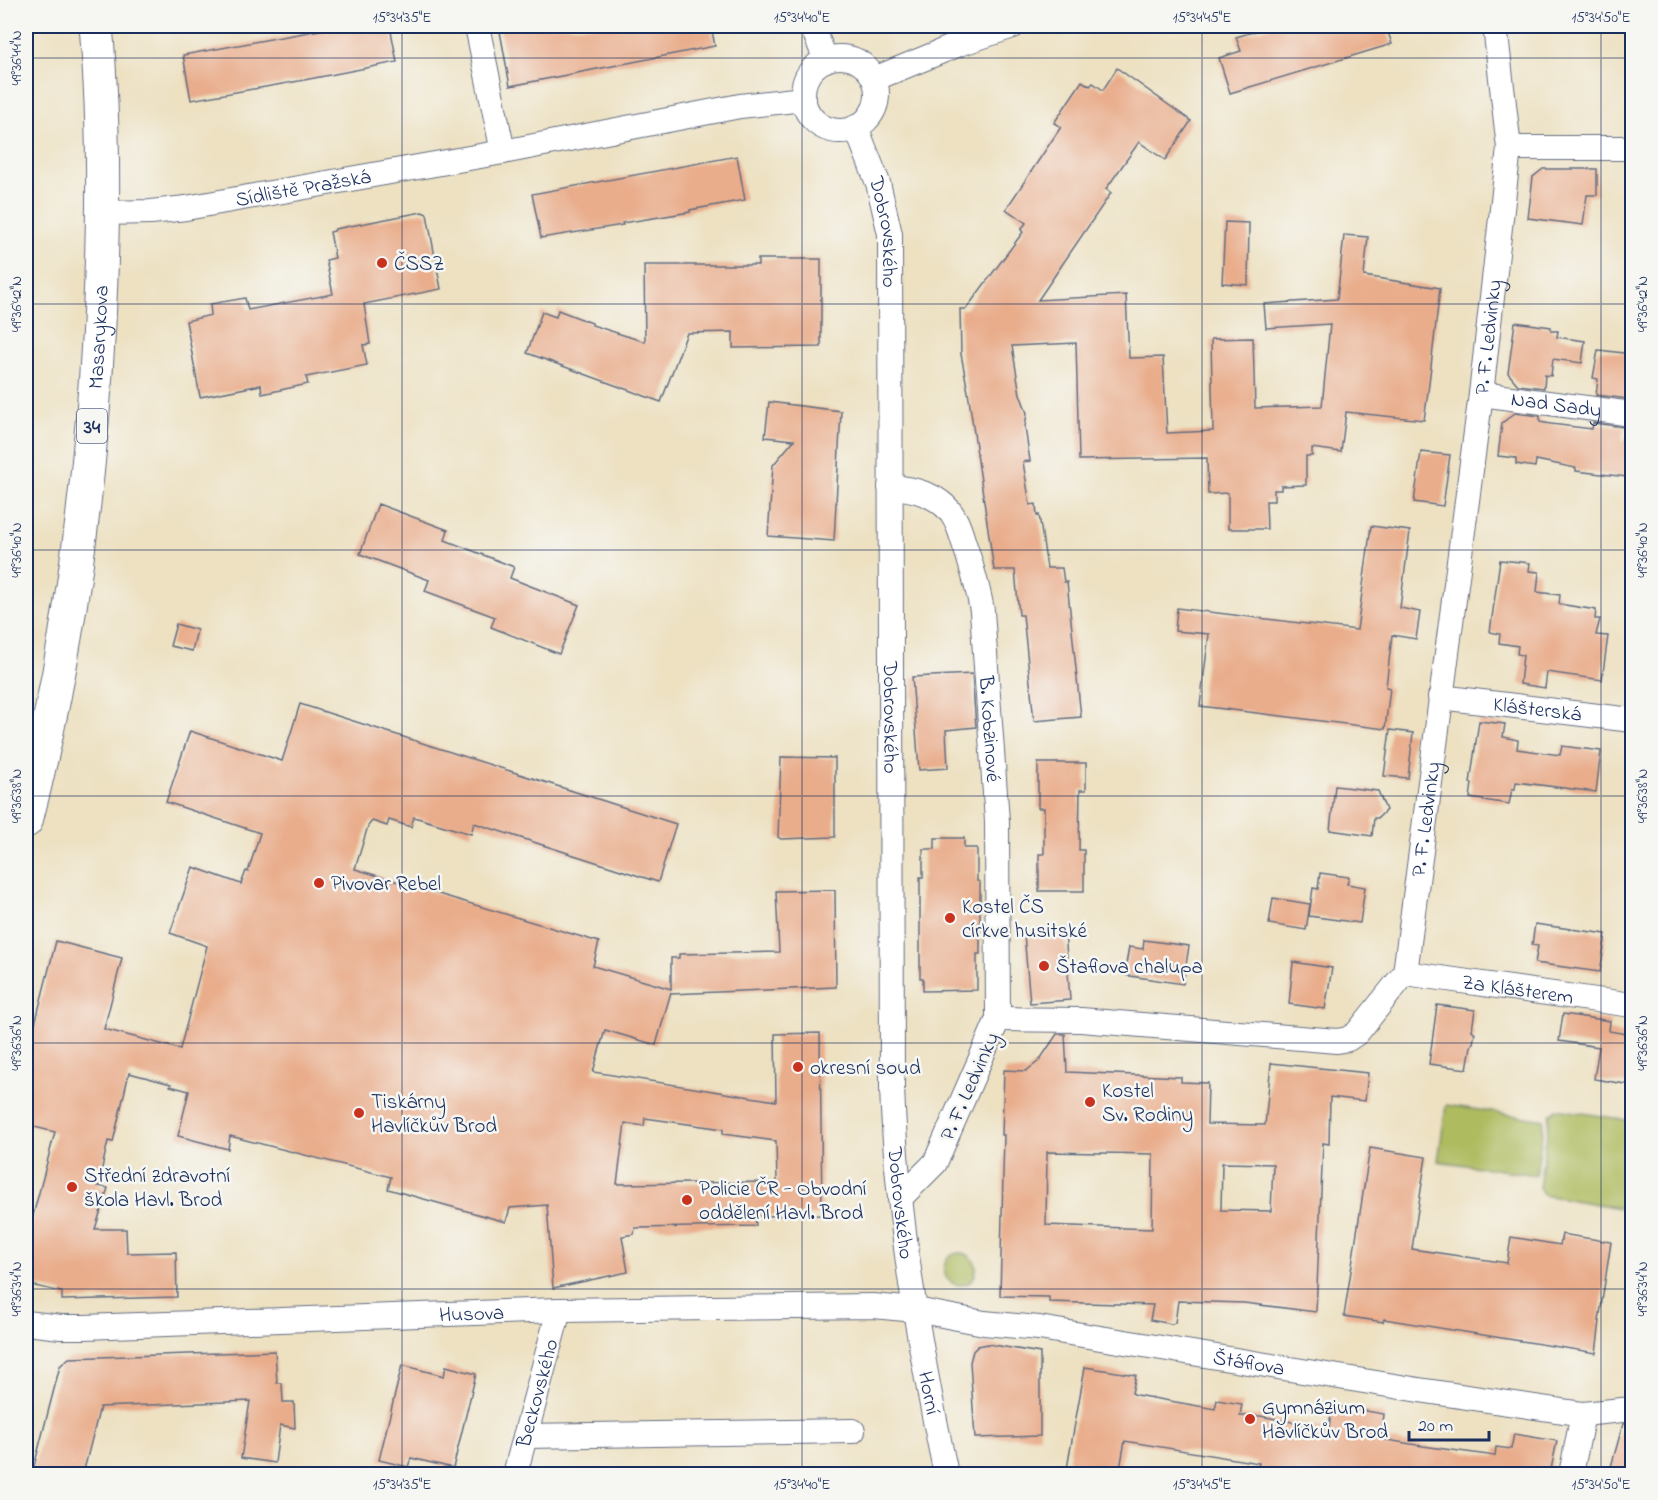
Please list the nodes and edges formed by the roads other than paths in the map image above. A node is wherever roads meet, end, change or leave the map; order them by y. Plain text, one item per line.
1 (96, 26) edge
2 (477, 26) edge
3 (812, 26) edge
4 (1013, 26) edge
5 (1495, 26) edge
6 (826, 60) junction
7 (874, 79) junction
8 (804, 99) junction
9 (856, 127) junction
10 (1509, 148) junction
11 (1632, 148) edge
12 (503, 152) junction
13 (103, 213) junction
14 (1481, 394) junction
15 (1632, 414) edge
16 (890, 487) junction
17 (1440, 697) junction
18 (1632, 720) edge
19 (26, 821) edge
20 (1405, 973) junction
21 (1632, 1005) edge
22 (998, 1019) junction
23 (900, 1198) junction
24 (559, 1310) junction
25 (916, 1310) junction
26 (26, 1323) edge
27 (1632, 1409) edge
28 (1583, 1414) junction
29 (853, 1431) dead end
30 (525, 1436) junction
31 (515, 1474) edge
32 (946, 1474) edge
33 (1571, 1474) edge

1 - 13 main road, Masarykova / 34
2 - 12 street
3 - 6 street
4 - 7 street
5 - 10 street, P. F. Ledvinky
6 - 7 street
6 - 8 street
7 - 9 street
8 - 9 street
8 - 12 street, Sídliště Pražská
9 - 16 street, Dobrovského
10 - 11 street
10 - 14 street, P. F. Ledvinky
12 - 13 street, Sídliště Pražská
13 - 19 main road, Masarykova / 34
14 - 15 street, Nad Sady
14 - 17 street, P. F. Ledvinky
16 - 22 street, B. Kobzinové
16 - 23 street, Dobrovského
17 - 18 street, Klášterská
17 - 20 street, P. F. Ledvinky
20 - 21 street, Za Klášterem
20 - 22 street, P. F. Ledvinky
22 - 23 street, P. F. Ledvinky
23 - 25 street, Dobrovského
24 - 25 street, Husova
24 - 26 street, Husova
24 - 30 street, Beckovského
25 - 28 street, Štáflova
25 - 32 street, Horní
27 - 28 street, Štáflova
28 - 33 street
29 - 30 street
30 - 31 street, Beckovského

